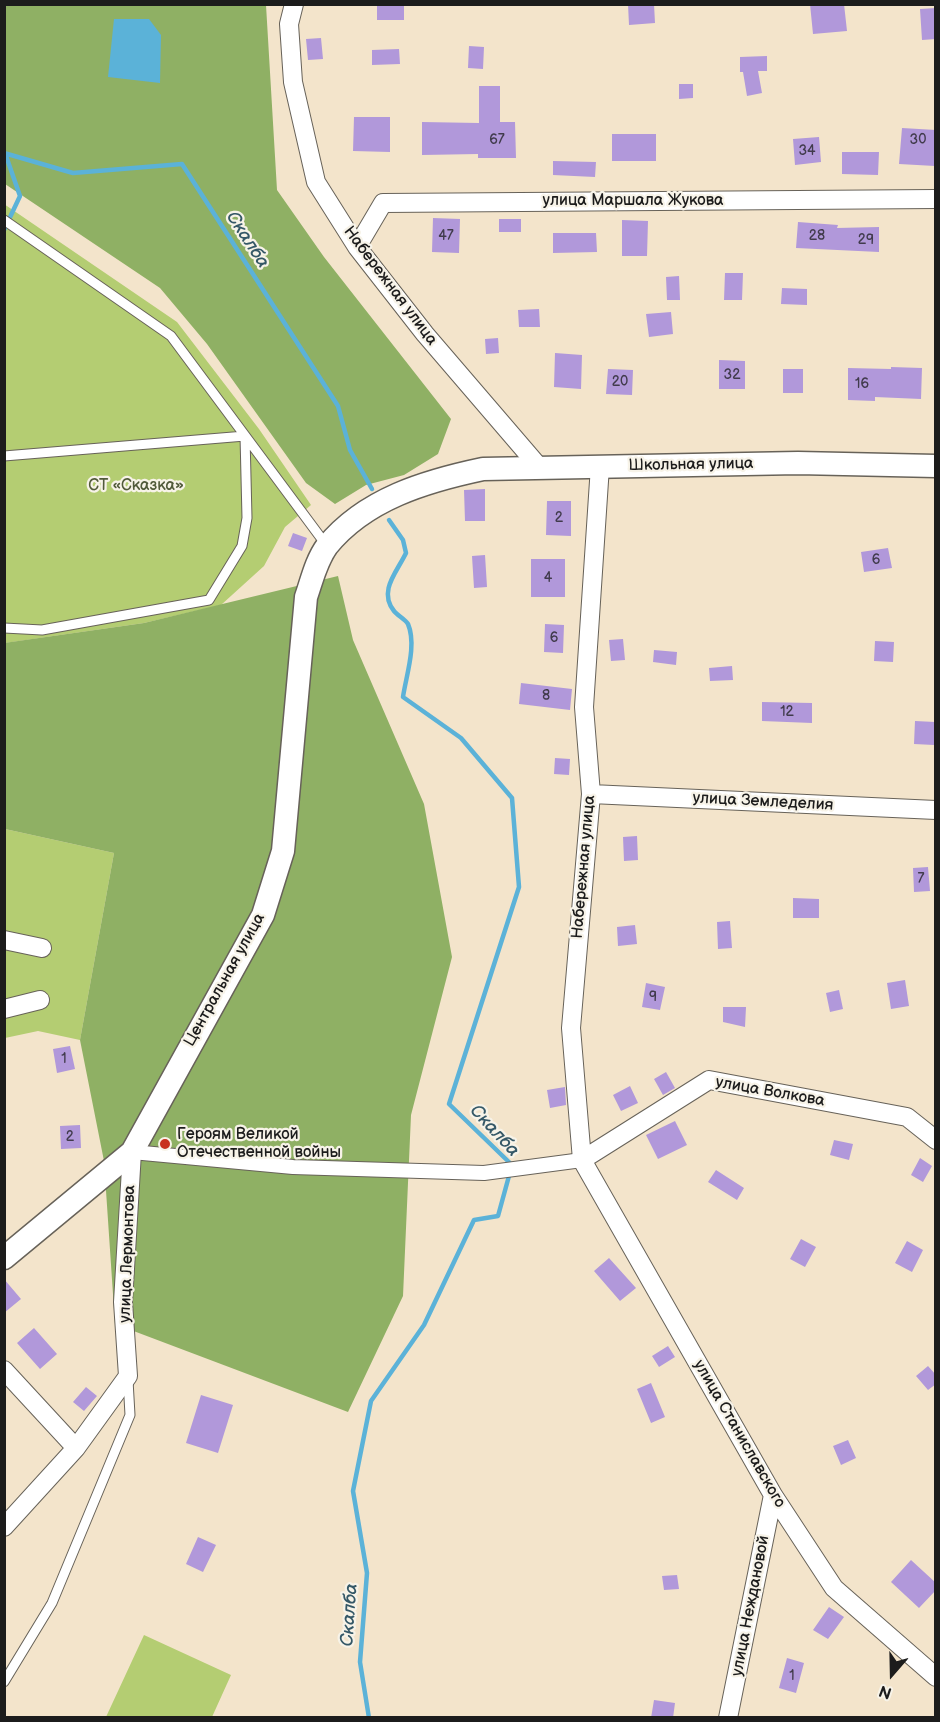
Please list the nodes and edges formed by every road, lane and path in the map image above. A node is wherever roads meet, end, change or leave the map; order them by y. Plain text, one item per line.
1 (294, 4) edge
2 (936, 199) edge
3 (4, 220) edge
4 (357, 247) junction
5 (245, 436) junction
6 (4, 456) edge
7 (600, 466) junction
8 (936, 466) edge
9 (540, 468) junction
10 (327, 546) junction
11 (4, 628) edge
12 (591, 794) junction
13 (936, 810) edge
14 (4, 940) edge
15 (42, 948) dead end
16 (40, 1000) dead end
17 (4, 1010) edge
18 (936, 1140) edge
19 (132, 1152) junction
20 (582, 1160) junction
21 (4, 1258) edge
22 (4, 1370) edge
23 (128, 1376) junction
24 (76, 1448) junction
25 (773, 1495) junction
26 (4, 1527) edge
27 (936, 1677) edge
28 (4, 1682) edge
29 (728, 1718) edge

1 - 4 street, Набережная улица
2 - 4 street, улица Маршала Жукова
3 - 5 lane
4 - 9 street, Набережная улица
5 - 6 lane
5 - 10 lane
5 - 11 lane
7 - 8 street, Школьная улица
7 - 9 street, Школьная улица
7 - 12 street, Набережная улица
9 - 10 street, Школьная улица
10 - 19 street, Центральная улица
12 - 13 street, улица Земледелия
12 - 20 street, Набережная улица
14 - 15 street
16 - 17 street
18 - 20 street, улица Волкова
19 - 20 street
19 - 21 street, Центральная улица
19 - 23 street, улица Лермонтова
20 - 25 street, улица Станиславского
22 - 24 street
23 - 24 street
23 - 28 lane
24 - 26 street
25 - 27 street, улица Станиславского
25 - 29 street, улица Неждановой

